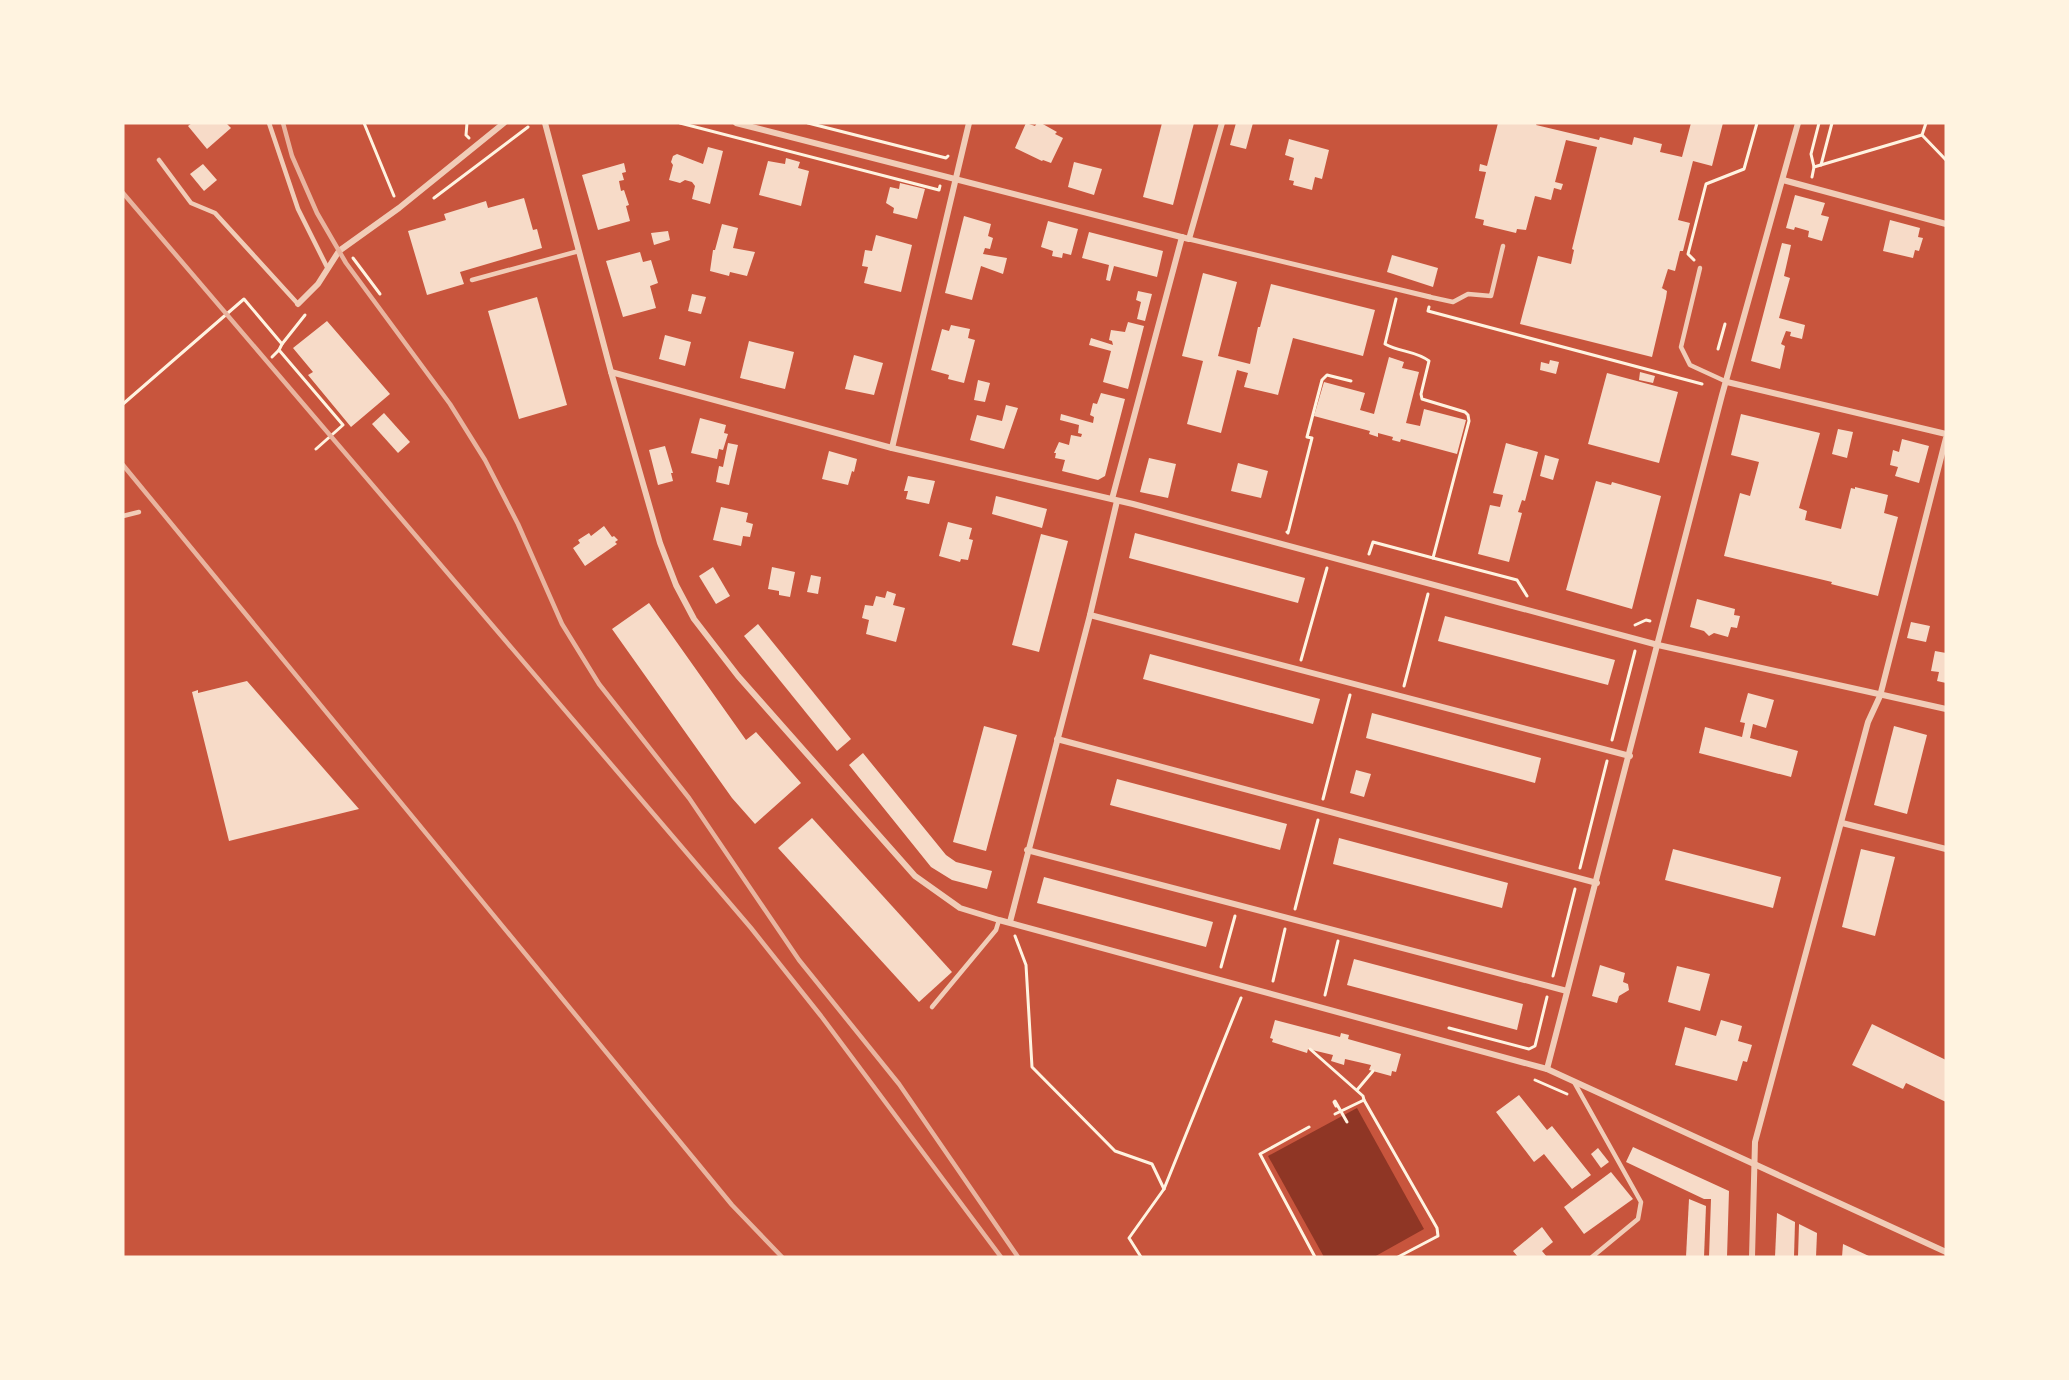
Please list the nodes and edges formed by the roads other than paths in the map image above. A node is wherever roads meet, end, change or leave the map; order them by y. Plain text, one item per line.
1 (269, 123) edge
2 (504, 123) edge
3 (545, 123) edge
4 (736, 123) edge
5 (969, 123) edge
6 (1222, 123) edge
7 (1798, 123) edge
8 (159, 160) dead end
9 (957, 179) junction
10 (1783, 180) junction
11 (1946, 224) edge
12 (1186, 238) junction
13 (1503, 246) dead end
14 (579, 250) junction
15 (327, 267) junction
16 (1700, 268) road end
17 (472, 280) dead end
18 (1430, 297) joint
19 (298, 304) joint
20 (611, 372) junction
21 (1727, 381) junction
22 (1946, 436) edge
23 (892, 448) junction
24 (1115, 500) junction
25 (139, 512) dead end
26 (123, 516) edge
27 (1090, 615) junction
28 (1658, 645) junction
29 (1880, 696) junction
30 (1946, 709) edge
31 (1056, 739) junction
32 (1630, 756) junction
33 (1842, 823) junction
34 (1946, 849) edge
35 (1027, 850) junction
36 (1597, 883) junction
37 (999, 920) junction
38 (1010, 922) junction
39 (1567, 991) junction
40 (932, 1007) dead end
41 (1547, 1069) junction
42 (1574, 1082) junction
43 (1754, 1166) junction
44 (1946, 1252) edge
45 (1592, 1257) edge
46 (1752, 1257) edge

1 - 15 lane
2 - 15 street
3 - 14 street
4 - 9 street
5 - 9 street
6 - 12 street
7 - 10 street
8 - 19 lane
9 - 12 street
9 - 23 street
10 - 11 street
10 - 21 street
12 - 18 street
12 - 24 street
13 - 18 lane
14 - 17 lane
14 - 20 street
15 - 19 street
16 - 21 lane
20 - 23 street
20 - 37 street
21 - 22 street
21 - 28 street
22 - 29 street
23 - 24 street
24 - 27 street
24 - 28 street
25 - 26 lane
27 - 31 street
27 - 32 street
28 - 29 street
28 - 32 street
29 - 30 street
29 - 33 street
31 - 35 street
31 - 36 street
32 - 36 street
33 - 34 street
33 - 43 street
35 - 38 street
35 - 39 street
36 - 39 street
37 - 38 street
37 - 40 lane
38 - 41 street
39 - 41 street
41 - 42 street
42 - 43 street
42 - 45 lane
43 - 44 street
43 - 46 street

